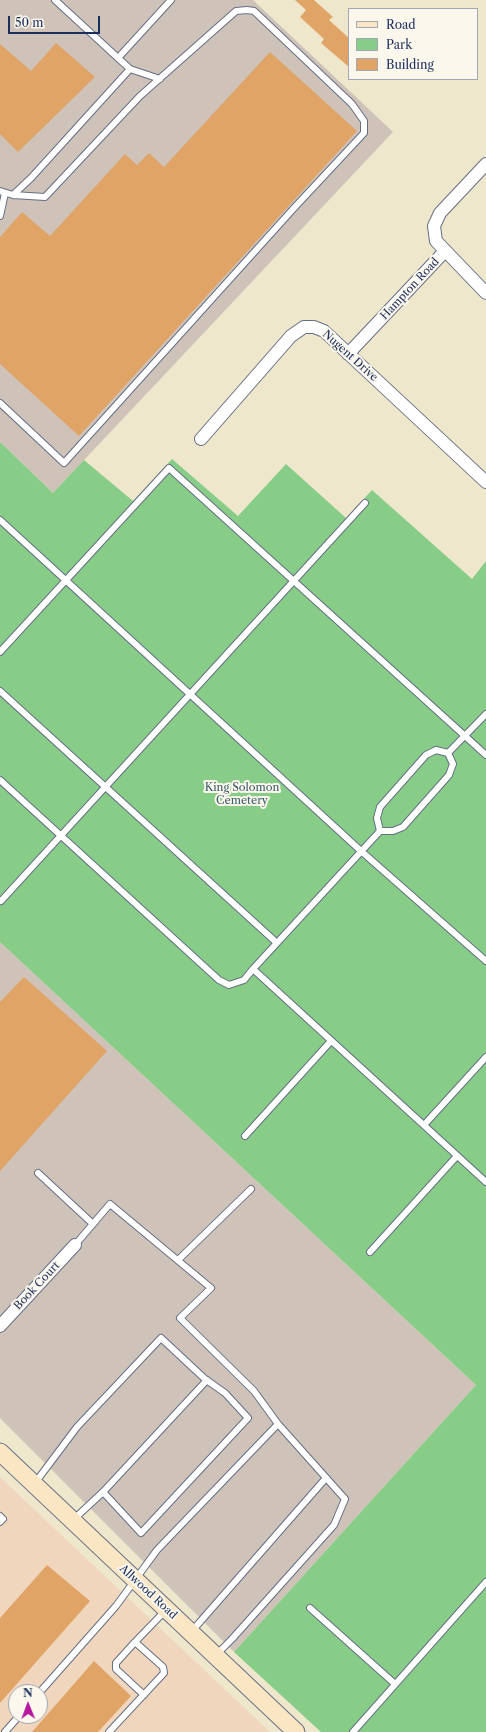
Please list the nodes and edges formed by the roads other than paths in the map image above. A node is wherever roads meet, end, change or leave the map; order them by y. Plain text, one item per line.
1 (55, 0) edge
2 (171, 0) edge
3 (118, 58) junction
4 (130, 69) junction
5 (160, 79) junction
6 (486, 164) edge
7 (3, 192) edge
8 (13, 195) junction
9 (0, 216) edge
10 (446, 251) junction
11 (486, 293) edge
12 (348, 354) junction
13 (0, 404) edge
14 (201, 439) dead end
15 (486, 482) edge
16 (365, 503) dead end
17 (0, 520) edge
18 (66, 580) junction
19 (294, 581) junction
20 (0, 652) edge
21 (0, 691) edge
22 (191, 694) junction
23 (486, 714) edge
24 (465, 736) junction
25 (448, 754) junction
26 (486, 755) edge
27 (0, 780) edge
28 (105, 788) junction
29 (380, 831) junction
30 (61, 836) junction
31 (361, 851) junction
32 (1, 901) edge
33 (277, 943) junction
34 (486, 961) edge
35 (253, 969) junction
36 (331, 1040) junction
37 (486, 1057) edge
38 (424, 1125) junction
39 (245, 1136) dead end
40 (457, 1156) junction
41 (38, 1173) dead end
42 (486, 1182) edge
43 (251, 1189) dead end
44 (93, 1224) junction
45 (75, 1245) joint
46 (370, 1252) dead end
47 (178, 1260) junction
48 (0, 1326) edge
49 (207, 1380) junction
50 (278, 1424) junction
51 (0, 1452) edge
52 (326, 1478) junction
53 (34, 1484) junction
54 (103, 1492) junction
55 (0, 1516) edge
56 (72, 1520) junction
57 (0, 1522) edge
58 (135, 1580) junction
59 (486, 1582) edge
60 (310, 1608) dead end
61 (167, 1610) junction
62 (191, 1633) junction
63 (135, 1642) junction
64 (215, 1656) junction
65 (47, 1684) edge
66 (395, 1684) junction
67 (144, 1695) junction
68 (12, 1724) edge
69 (5, 1732) edge
70 (109, 1732) edge
71 (296, 1732) edge
72 (353, 1732) edge

1 - 3 lane
2 - 3 lane
3 - 4 lane
4 - 5 lane
4 - 8 lane
5 - 8 lane
5 - 13 lane
6 - 10 street, Hampton Road
7 - 8 lane
7 - 9 lane
10 - 11 street
10 - 12 street, Hampton Road
12 - 14 street, Nugent Drive
12 - 15 street, Nugent Drive
16 - 19 lane
17 - 18 lane
18 - 19 lane
18 - 20 lane
18 - 22 lane
19 - 22 lane
19 - 24 lane
21 - 28 lane
22 - 28 lane
22 - 31 lane
23 - 24 lane
24 - 25 lane
24 - 26 lane
25 - 29 lane
25 - 29 lane
27 - 30 lane
28 - 30 lane
28 - 33 lane
29 - 31 lane
30 - 32 lane
30 - 35 lane
31 - 33 lane
31 - 34 lane
33 - 35 lane
35 - 36 lane
36 - 38 lane
36 - 39 lane
37 - 38 lane
38 - 40 lane
40 - 42 lane
40 - 46 lane
41 - 44 lane
43 - 47 lane
44 - 45 lane
44 - 47 lane
45 - 48 street, Book Court
47 - 50 lane
49 - 53 lane
49 - 54 lane
49 - 54 lane
50 - 52 lane
50 - 58 lane
51 - 53 main road, Allwood Road
52 - 62 lane
52 - 64 lane
53 - 56 main road, Allwood Road
54 - 56 lane
55 - 57 lane
56 - 58 main road, Allwood Road
58 - 61 main road, Allwood Road
58 - 65 lane
59 - 66 lane
60 - 66 lane
61 - 62 main road, Allwood Road
61 - 63 lane
62 - 64 main road, Allwood Road
63 - 67 lane
63 - 67 lane
64 - 71 main road, Allwood Road
66 - 72 lane
67 - 70 lane
68 - 69 lane

